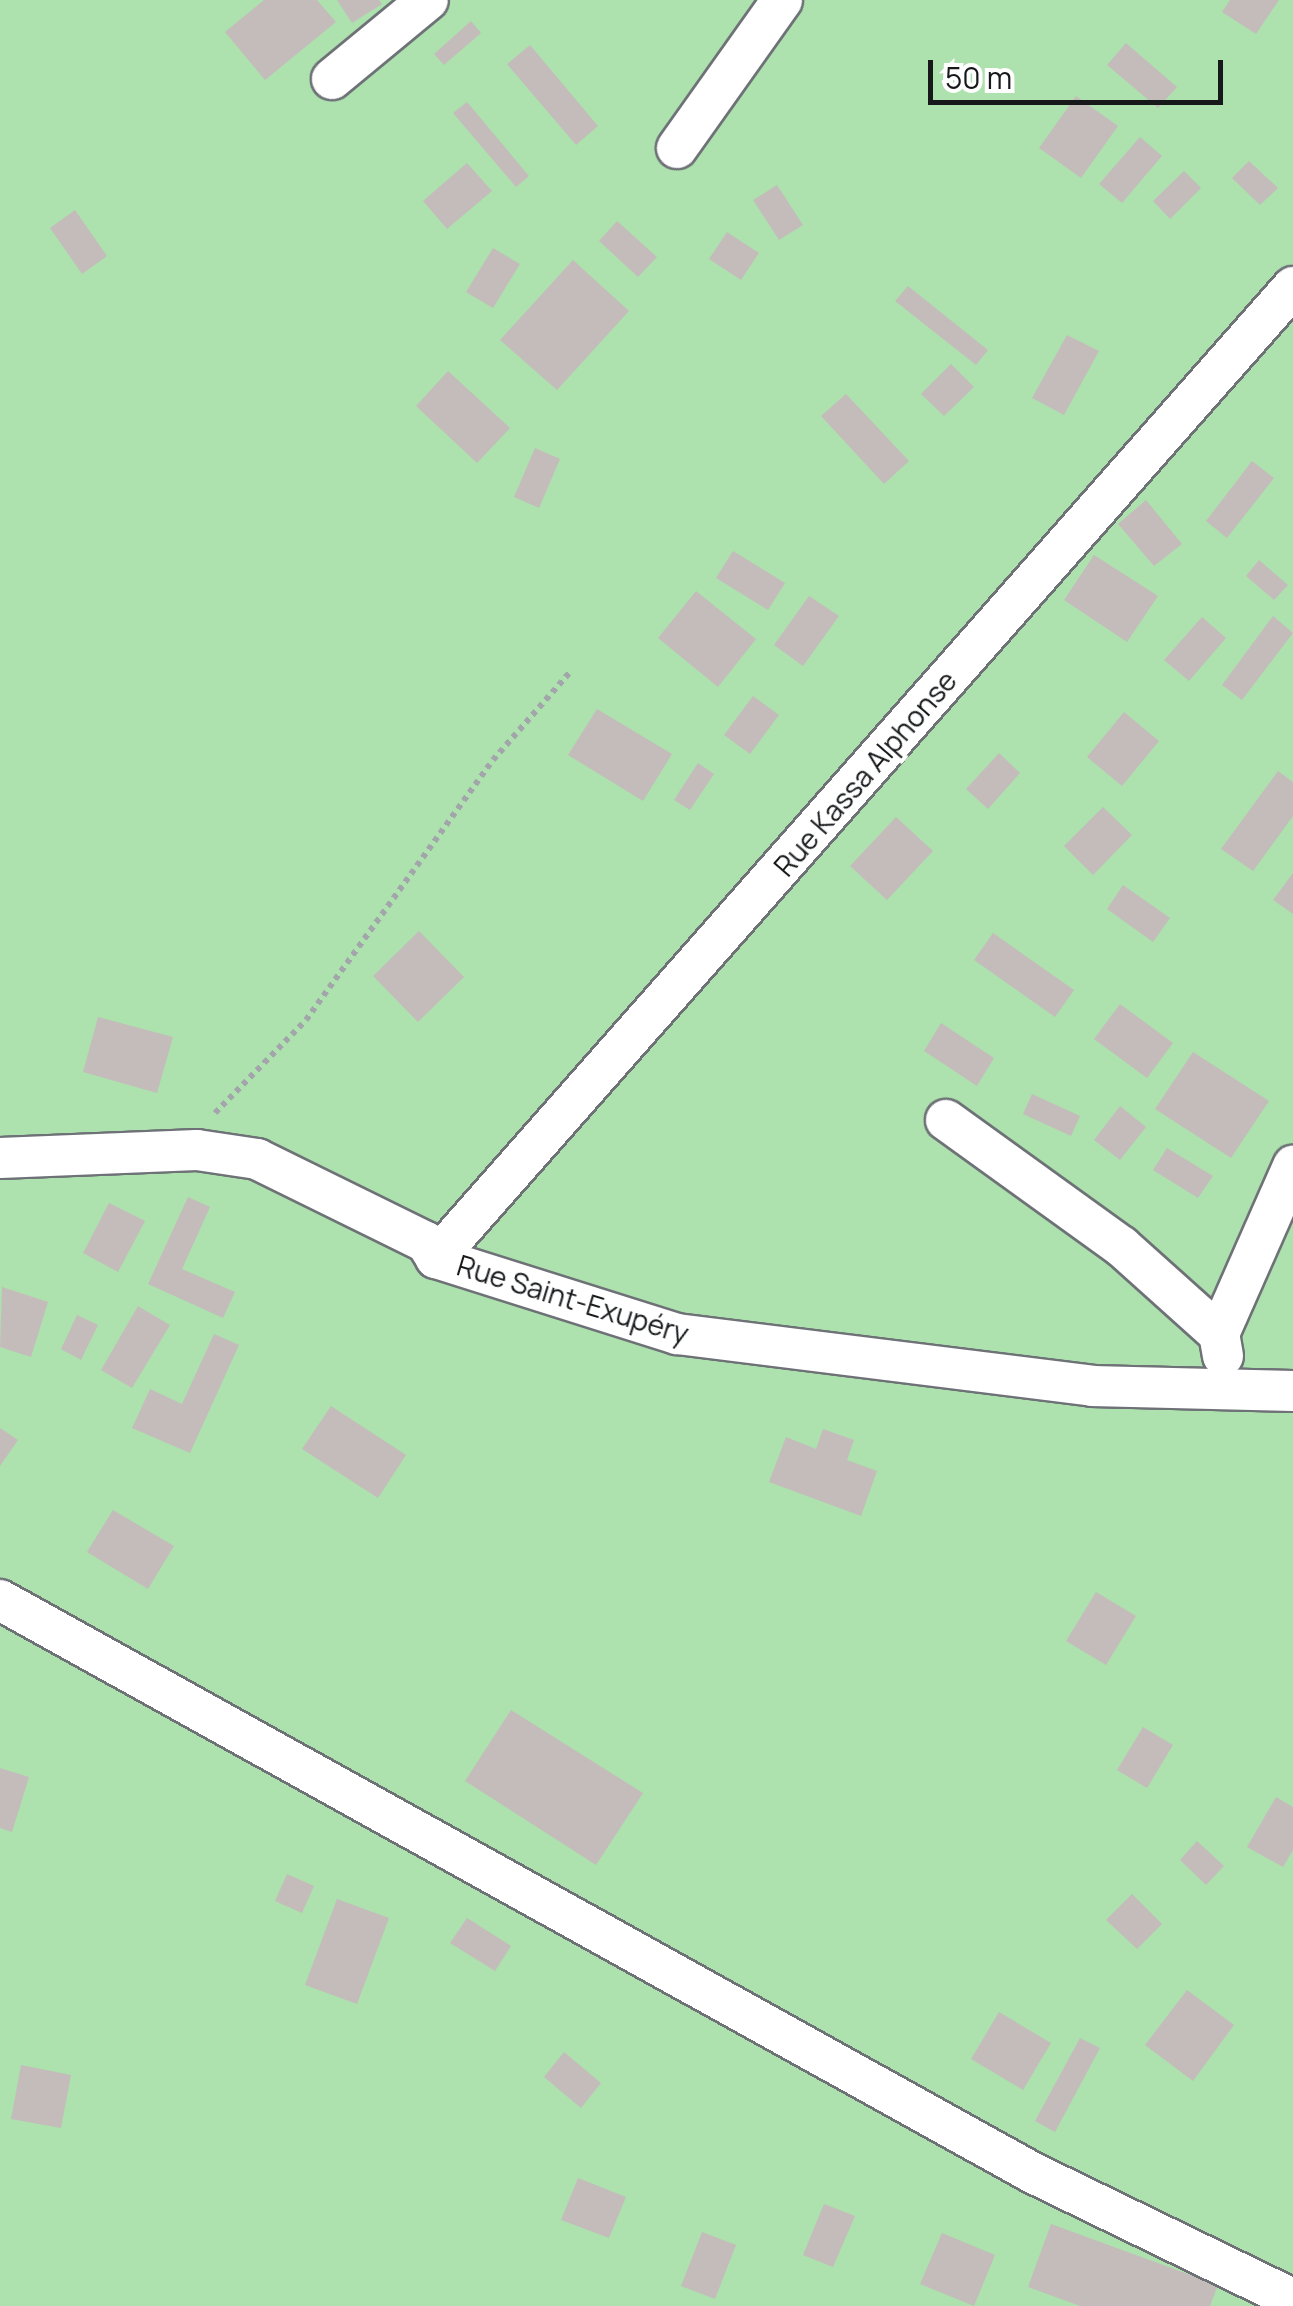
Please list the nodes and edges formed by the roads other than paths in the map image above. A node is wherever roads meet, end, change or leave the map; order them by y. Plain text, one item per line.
1 (428, 0) edge
2 (782, 0) edge
3 (332, 79) dead end
4 (677, 148) dead end
5 (1293, 287) edge
6 (946, 1120) dead end
7 (0, 1158) edge
8 (1293, 1166) edge
9 (436, 1258) junction
10 (1219, 1334) junction
11 (1229, 1390) junction
12 (1293, 1391) edge
13 (0, 1600) edge
14 (1293, 2299) edge

1 - 3 street
2 - 4 street
5 - 9 street, Rue Kassa Alphonse
6 - 10 street
7 - 9 street, Rue Saint-Exupéry
8 - 10 street
9 - 11 street, Rue Saint-Exupéry
10 - 11 street
11 - 12 street, Rue Saint-Exupéry
13 - 14 street

